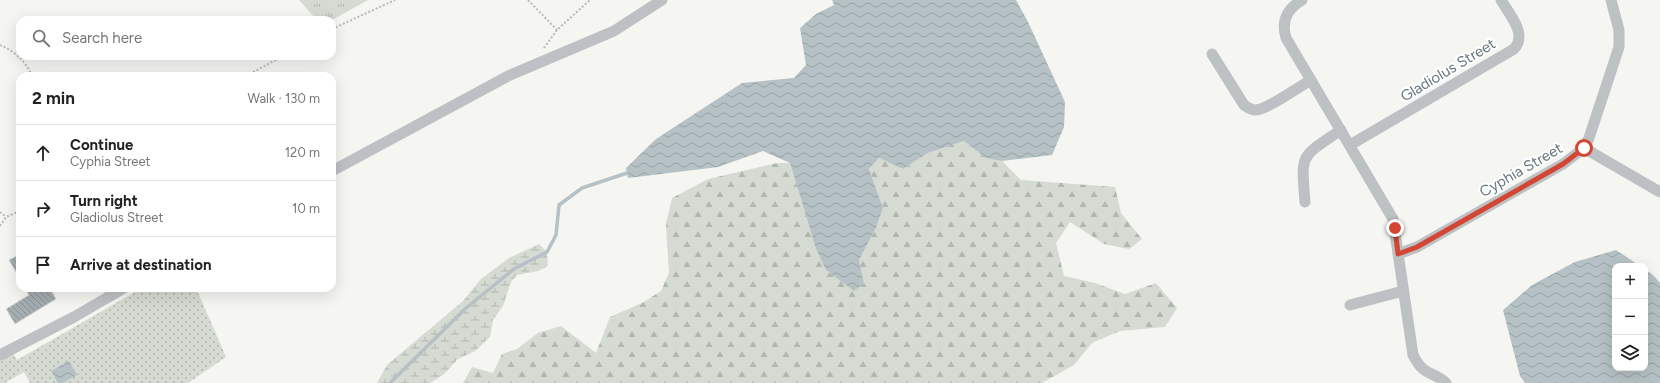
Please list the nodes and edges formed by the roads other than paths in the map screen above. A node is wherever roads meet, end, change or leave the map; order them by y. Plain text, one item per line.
1 (662, 0) edge
2 (1302, 0) edge
3 (1502, 0) edge
4 (1611, 0) edge
5 (1212, 54) dead end
6 (1311, 80) junction
7 (1341, 130) junction
8 (1350, 145) junction
9 (1584, 148) junction
10 (336, 169) edge
11 (1660, 192) edge
12 (1305, 202) dead end
13 (1398, 254) junction
14 (1403, 291) junction
15 (117, 292) edge
16 (1350, 304) dead end
17 (0, 355) edge
18 (1446, 383) edge

1 - 10 street
2 - 6 street
3 - 8 street, Gladiolus Street
4 - 9 street, Cyphia Street
5 - 6 street
6 - 7 street
7 - 8 street
7 - 12 street
8 - 13 street
9 - 11 street
9 - 13 street, Cyphia Street
13 - 14 street
14 - 16 street
14 - 18 street
15 - 17 street

